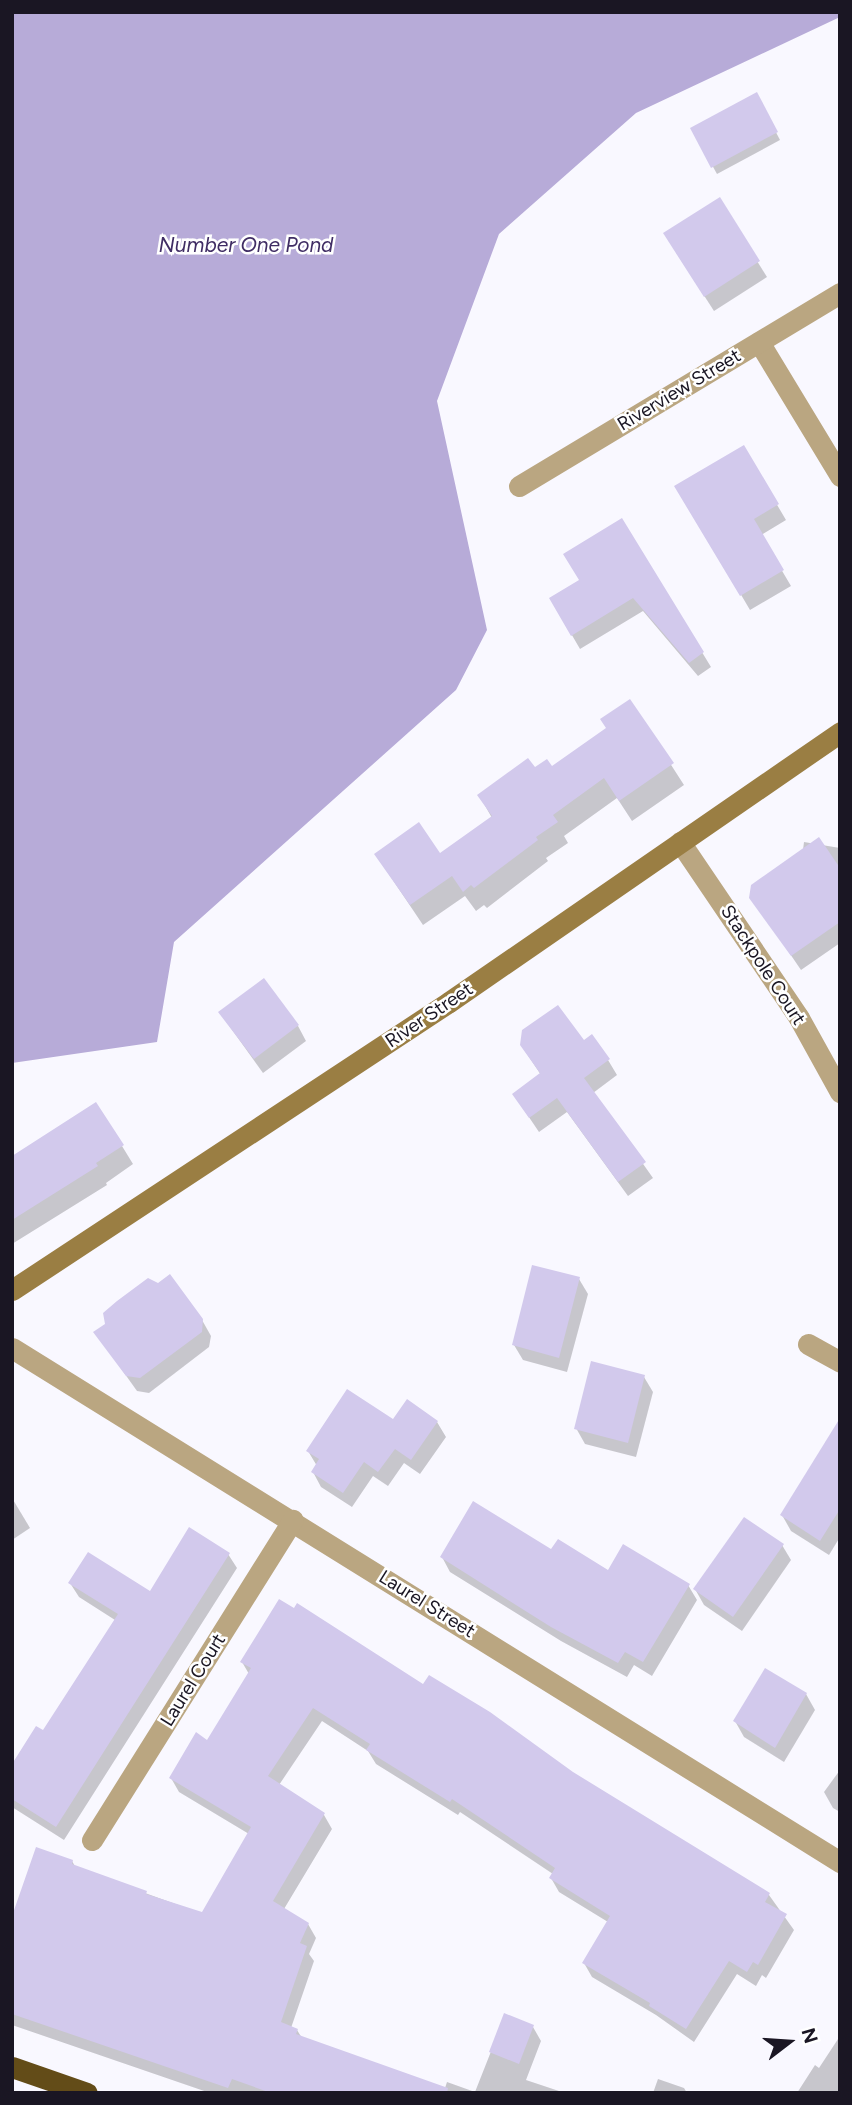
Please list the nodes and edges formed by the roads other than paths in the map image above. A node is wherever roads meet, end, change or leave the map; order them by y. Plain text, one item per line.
1 (840, 293) edge
2 (759, 342) junction
3 (840, 476) edge
4 (519, 486) dead end
5 (840, 732) edge
6 (680, 842) junction
7 (840, 1092) edge
8 (12, 1290) edge
9 (808, 1344) dead end
10 (12, 1348) edge
11 (840, 1362) edge
12 (293, 1520) junction
13 (92, 1840) dead end
14 (840, 1862) edge
15 (12, 2067) edge
16 (87, 2093) edge

1 - 2 street, Riverview Street
2 - 3 street
2 - 4 street, Riverview Street
5 - 6 street, River Street
6 - 7 street, Stackpole Court
6 - 8 street, River Street
9 - 11 street
10 - 12 street, Laurel Street
12 - 13 street, Laurel Court
12 - 14 street, Laurel Street
15 - 16 highway

